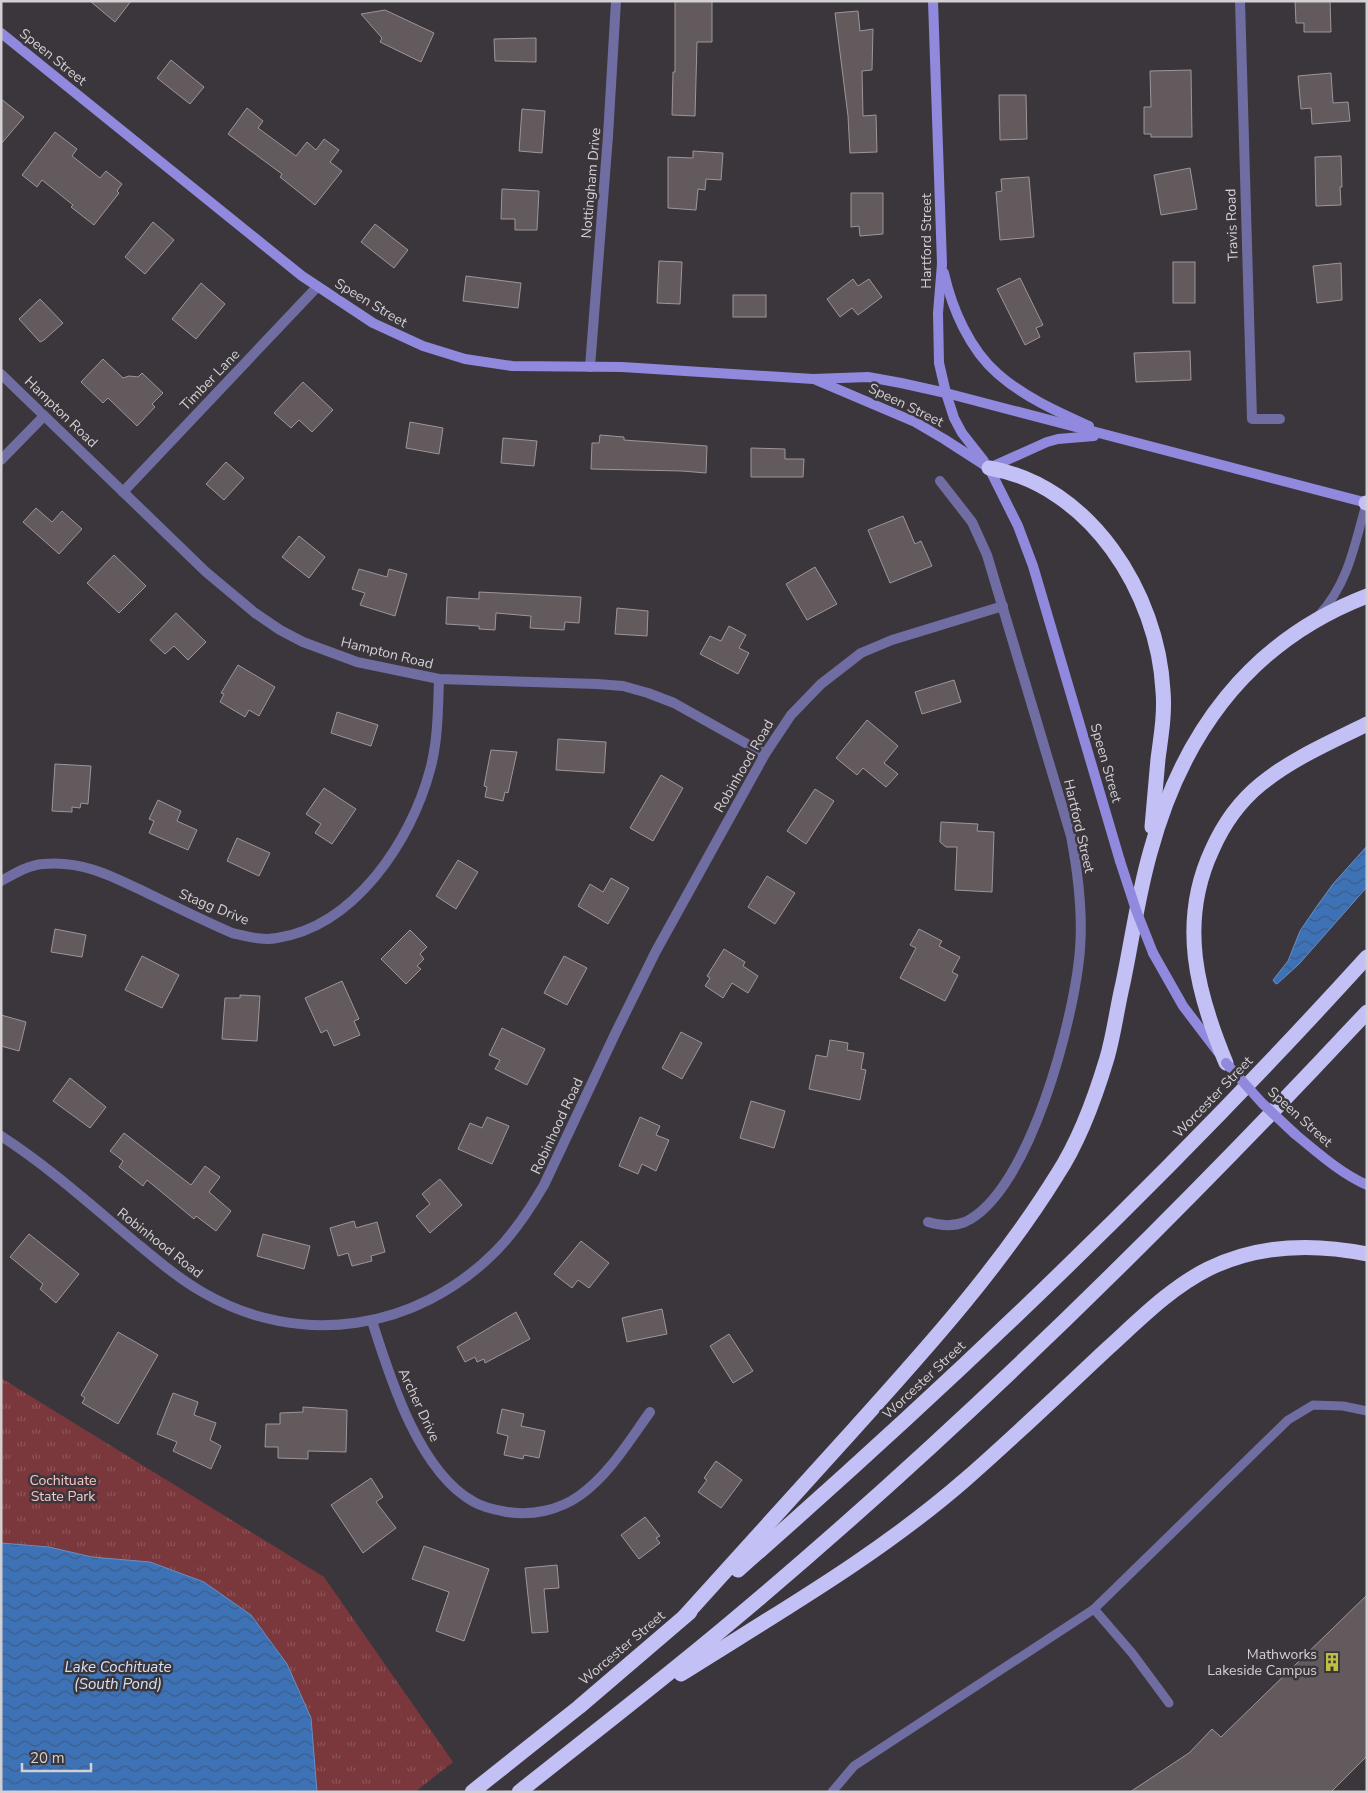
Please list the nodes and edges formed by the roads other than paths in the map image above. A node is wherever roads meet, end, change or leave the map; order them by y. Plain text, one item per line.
1 (616, 1) edge
2 (933, 1) edge
3 (1240, 1) edge
4 (1, 33) edge
5 (942, 264) junction
6 (317, 286) junction
7 (590, 366) junction
8 (1, 374) edge
9 (813, 379) junction
10 (946, 394) junction
11 (44, 416) junction
12 (1280, 419) dead end
13 (1110, 436) junction
14 (1, 460) edge
15 (989, 468) junction
16 (940, 481) dead end
17 (123, 492) junction
18 (1367, 503) edge
19 (1367, 596) edge
20 (1003, 606) junction
21 (1312, 623) junction
22 (439, 679) junction
23 (1367, 724) edge
24 (765, 754) junction
25 (1150, 853) junction
26 (1, 881) edge
27 (1367, 957) edge
28 (1367, 1012) edge
29 (1226, 1062) junction
30 (1, 1136) edge
31 (1367, 1185) edge
32 (928, 1222) dead end
33 (1367, 1254) edge
34 (372, 1321) junction
35 (1367, 1411) edge
36 (650, 1412) dead end
37 (1094, 1609) junction
38 (684, 1617) junction
39 (1169, 1703) dead end
40 (593, 1733) junction
41 (472, 1792) edge
42 (519, 1792) edge
43 (832, 1792) edge

1 - 7 street, Nottingham Drive
2 - 5 street, Hartford Street
3 - 12 street, Travis Road
4 - 6 street, Speen Street
5 - 10 street, Hartford Street
5 - 13 street
6 - 7 street, Speen Street
6 - 17 street, Timber Lane
7 - 9 street, Speen Street
8 - 11 street, Hampton Road
9 - 10 street, Speen Street
9 - 15 street, Speen Street
10 - 13 street, Speen Street
10 - 15 street, Hartford Street
11 - 14 street
11 - 17 street, Hampton Road
13 - 15 street
13 - 18 street, Speen Street
15 - 25 highway
15 - 29 street, Speen Street, bridge
16 - 20 street, Hartford Street
17 - 22 street, Hampton Road
18 - 21 lane
19 - 21 highway
20 - 24 street, Robinhood Road
20 - 32 street, Hartford Street
21 - 25 highway
22 - 24 street, Hampton Road
22 - 26 street, Stagg Drive
23 - 29 highway
24 - 34 street, Robinhood Road
25 - 38 highway
27 - 38 highway, Worcester Street
28 - 40 highway
29 - 31 street, Speen Street, bridge
30 - 34 street, Robinhood Road
33 - 40 highway
34 - 36 street, Archer Drive
35 - 37 lane
37 - 39 lane
37 - 43 lane
38 - 41 highway, Worcester Street
40 - 42 highway

